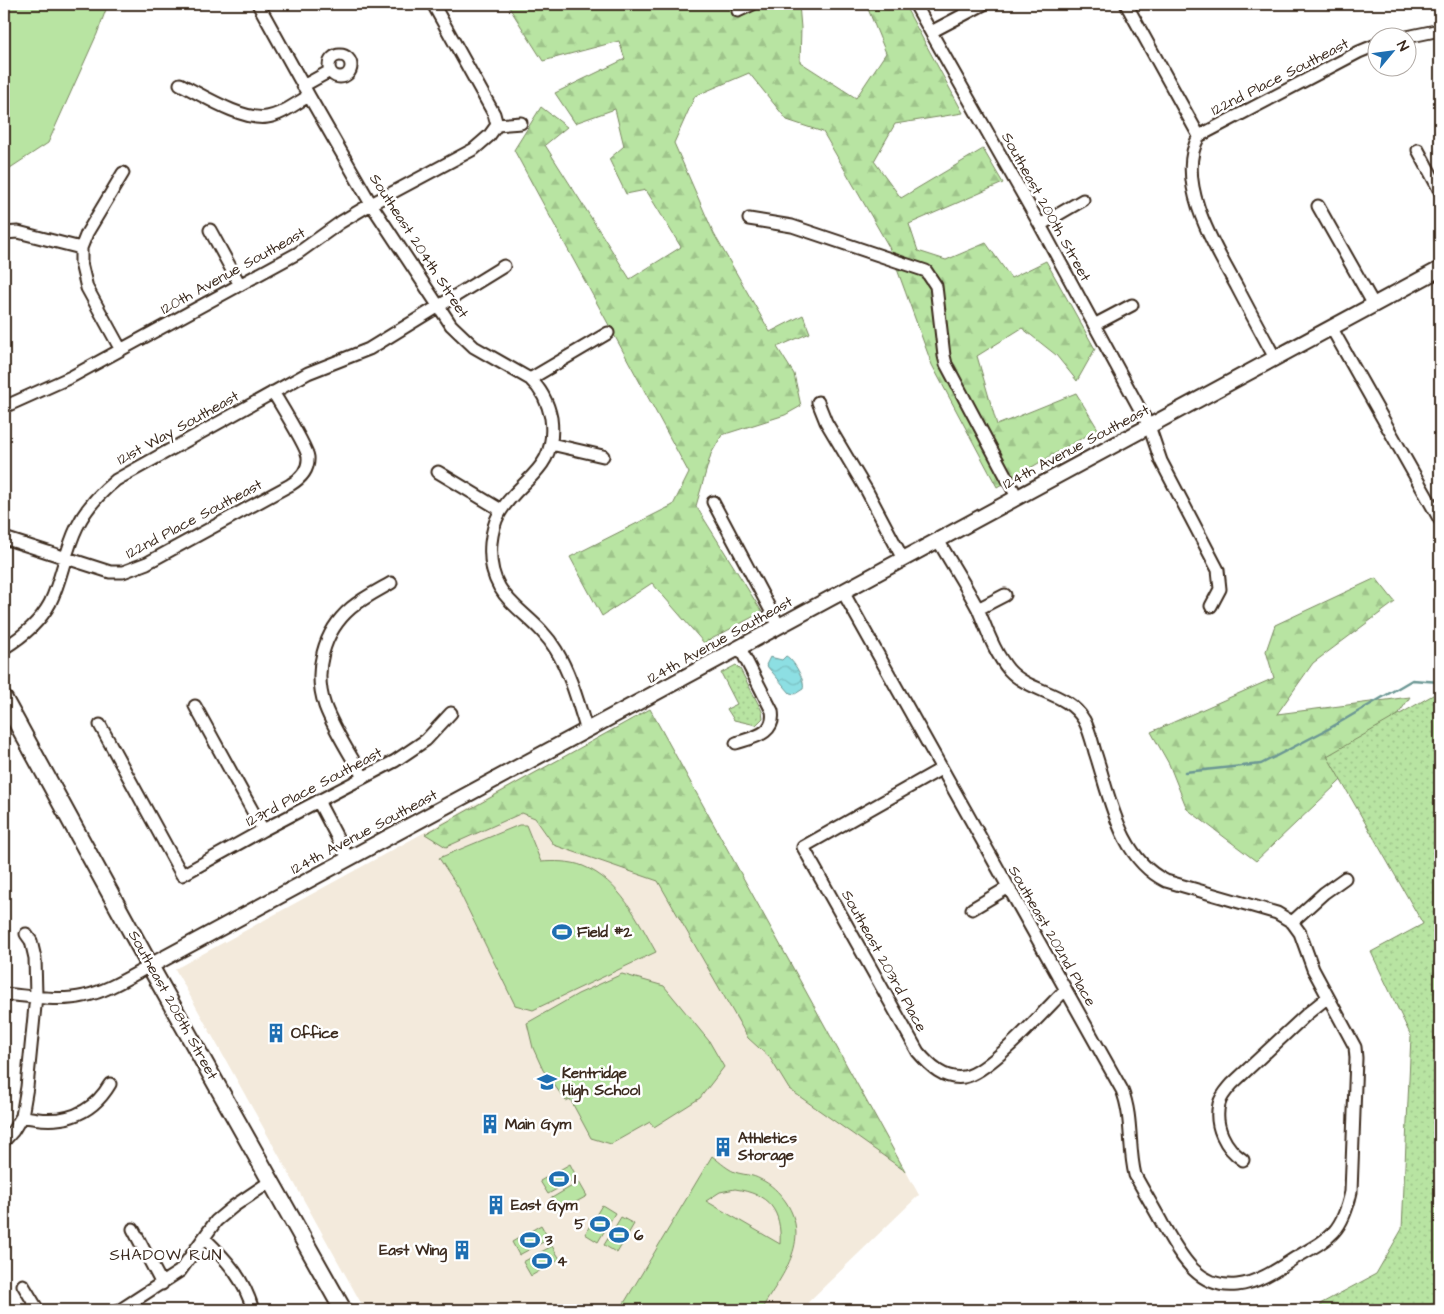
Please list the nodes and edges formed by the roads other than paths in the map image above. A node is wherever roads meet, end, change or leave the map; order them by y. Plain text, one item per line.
1 (258, 4) edge
2 (433, 4) edge
3 (753, 4) edge
4 (915, 4) edge
5 (984, 4) edge
6 (1126, 4) edge
7 (738, 12) dead end
8 (1440, 30) edge
9 (931, 32) junction
10 (1416, 35) edge
11 (1366, 49) edge
12 (330, 71) dead end
13 (180, 84) dead end
14 (306, 91) junction
15 (521, 123) dead end
16 (497, 125) junction
17 (1199, 136) junction
18 (1418, 150) dead end
19 (123, 173) dead end
20 (1440, 190) edge
21 (1083, 200) dead end
22 (371, 204) junction
23 (1318, 206) dead end
24 (749, 219) dead end
25 (1040, 225) junction
26 (210, 230) dead end
27 (4, 233) edge
28 (81, 248) junction
29 (504, 266) dead end
30 (1440, 268) edge
31 (240, 285) junction
32 (1374, 304) junction
33 (1132, 305) dead end
34 (438, 307) junction
35 (1094, 326) junction
36 (1331, 327) junction
37 (608, 333) dead end
38 (120, 350) junction
39 (1275, 358) junction
40 (530, 379) junction
41 (273, 392) junction
42 (818, 402) dead end
43 (4, 407) edge
44 (1149, 426) junction
45 (550, 444) junction
46 (603, 456) dead end
47 (438, 472) dead end
48 (1017, 497) junction
49 (713, 502) dead end
50 (501, 510) junction
51 (1440, 520) edge
52 (4, 538) edge
53 (938, 540) junction
54 (65, 557) junction
55 (903, 559) junction
56 (391, 583) dead end
57 (843, 592) junction
58 (1005, 595) dead end
59 (1211, 606) dead end
60 (978, 609) junction
61 (779, 626) junction
62 (4, 648) edge
63 (740, 648) junction
64 (4, 699) edge
65 (195, 706) dead end
66 (451, 713) dead end
67 (100, 725) dead end
68 (587, 731) junction
69 (736, 743) dead end
70 (941, 769) junction
71 (363, 777) junction
72 (318, 801) junction
73 (263, 830) junction
74 (348, 858) junction
75 (1345, 878) dead end
76 (1007, 888) junction
77 (972, 908) dead end
78 (1292, 922) junction
79 (26, 934) dead end
80 (150, 966) junction
81 (1066, 990) junction
82 (4, 994) edge
83 (36, 996) junction
84 (1328, 997) junction
85 (110, 1084) dead end
86 (22, 1116) junction
87 (4, 1141) edge
88 (1243, 1160) dead end
89 (271, 1181) junction
90 (133, 1229) dead end
91 (204, 1238) junction
92 (162, 1284) junction
93 (23, 1285) dead end
94 (38, 1310) edge
95 (120, 1310) edge
96 (253, 1310) edge
97 (343, 1310) edge

1 - 14 street, Southeast 204th Street
2 - 16 street
3 - 7 street
4 - 9 street, Southeast 200th Street
5 - 9 street
6 - 17 street
8 - 10 street
9 - 25 street, Southeast 200th Street
11 - 17 street, 122nd Place Southeast
12 - 14 street
13 - 14 street
14 - 22 street, Southeast 204th Street
15 - 16 street
16 - 22 street, 120th Avenue Southeast
17 - 39 street
18 - 20 street
19 - 28 street
21 - 25 street
22 - 31 street, 120th Avenue Southeast
22 - 34 street, Southeast 204th Street
23 - 32 street
24 - 48 street
25 - 35 street, Southeast 200th Street
26 - 31 street
27 - 28 street
28 - 38 street
29 - 34 street, 121st Way Southeast
30 - 32 street, 124th Avenue Southeast
31 - 38 street, 120th Avenue Southeast
32 - 36 street, 124th Avenue Southeast
33 - 35 street
34 - 40 street, Southeast 204th Street
34 - 41 street, 121st Way Southeast
35 - 44 street, Southeast 200th Street
36 - 39 street, 124th Avenue Southeast
36 - 51 street
37 - 40 street
38 - 43 street, 120th Avenue Southeast
39 - 44 street, 124th Avenue Southeast
40 - 45 street, Southeast 204th Street
41 - 54 street, 121st Way Southeast
41 - 54 street, 122nd Place Southeast
42 - 55 street
44 - 48 street, 124th Avenue Southeast
44 - 59 street, Southeast 200th Street
45 - 46 street
45 - 50 street, Southeast 204th Street
47 - 50 street
48 - 53 street, 124th Avenue Southeast
49 - 61 street
50 - 68 street, Southeast 204th Street
52 - 54 street, 122nd Place Southeast
53 - 55 street, 124th Avenue Southeast
53 - 60 street
54 - 62 street, 121st Way Southeast
55 - 57 street, 124th Avenue Southeast
56 - 71 street
57 - 61 street, 124th Avenue Southeast
57 - 70 street, Southeast 202nd Place
58 - 60 street
60 - 78 street
61 - 63 street, 124th Avenue Southeast
63 - 68 street, 124th Avenue Southeast
63 - 69 street
64 - 80 main road, Southeast 208th Street
65 - 73 street
66 - 71 street, 123rd Place Southeast
67 - 73 street, 123rd Place Southeast
68 - 74 street, 124th Avenue Southeast
70 - 76 street, Southeast 202nd Place
70 - 81 street, Southeast 203rd Place
71 - 72 street, 123rd Place Southeast
72 - 73 street, 123rd Place Southeast
72 - 74 street
74 - 80 street, 124th Avenue Southeast
75 - 78 street
76 - 77 street
76 - 81 street, Southeast 202nd Place
78 - 84 street
79 - 83 street
80 - 83 street, 124th Avenue Southeast
80 - 89 main road, Southeast 208th Street
81 - 84 street, Southeast 202nd Place
82 - 83 street, 124th Avenue Southeast
83 - 86 street
84 - 88 street
85 - 86 street
86 - 87 street
89 - 91 street
89 - 97 main road, Southeast 208th Street
90 - 92 street
91 - 92 street
91 - 96 street
92 - 95 street
93 - 94 street

